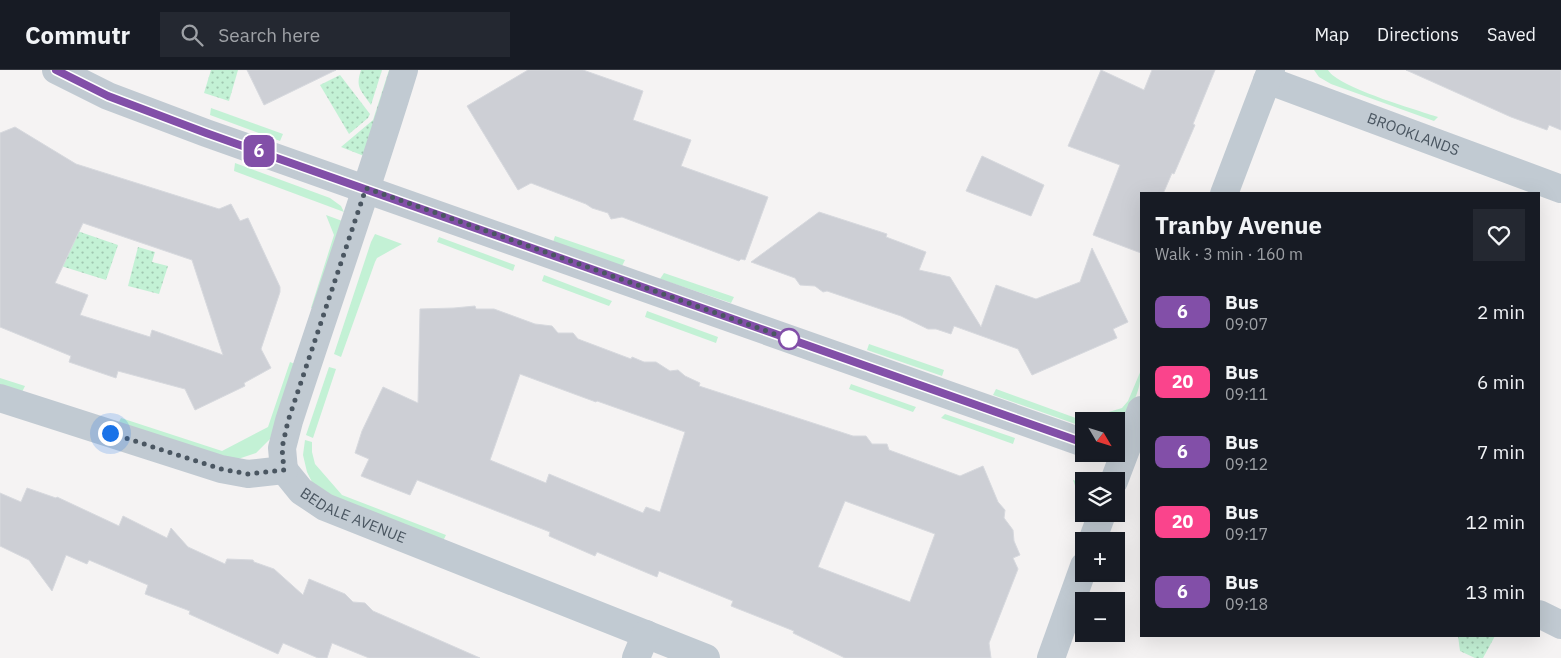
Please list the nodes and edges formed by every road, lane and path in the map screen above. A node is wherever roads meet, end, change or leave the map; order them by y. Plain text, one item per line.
1 (56, 70) edge
2 (404, 70) edge
3 (1269, 75) edge
4 (366, 188) junction
5 (1561, 188) edge
6 (1225, 192) edge
7 (0, 398) edge
8 (1140, 413) edge
9 (1075, 440) edge
10 (1123, 464) edge
11 (284, 470) junction
12 (1078, 582) edge
13 (1540, 614) edge
14 (1561, 625) edge
15 (641, 646) edge
16 (706, 658) edge
17 (1051, 658) edge

1 - 4 street
2 - 4 street
3 - 5 street, BROOKLANDS
3 - 6 street
4 - 9 street
4 - 11 street
7 - 11 street
8 - 10 street
11 - 15 street, BEDALE AVENUE
12 - 17 street
13 - 14 street
15 - 16 street, BEDALE AVENUE

